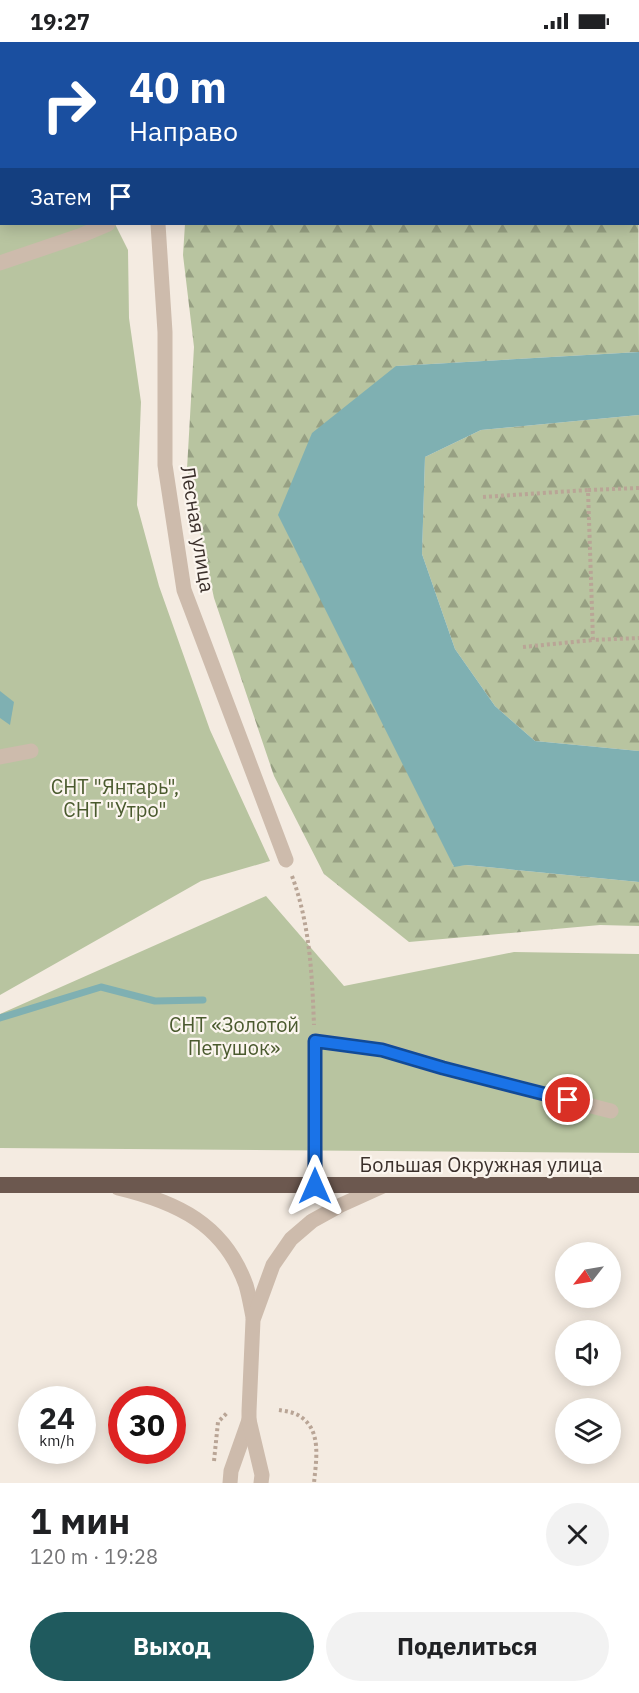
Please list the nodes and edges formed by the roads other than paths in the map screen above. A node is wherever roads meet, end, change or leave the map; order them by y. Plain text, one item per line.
1 (106, 225) edge
2 (158, 225) edge
3 (0, 263) edge
4 (31, 751) dead end
5 (0, 757) edge
6 (286, 860) road end
7 (611, 1111) dead end
8 (0, 1185) edge
9 (104, 1185) junction
10 (386, 1185) junction
11 (639, 1185) edge
12 (315, 1186) junction
13 (253, 1320) junction
14 (249, 1420) junction
15 (230, 1483) edge
16 (261, 1483) edge

1 - 3 street
2 - 6 street, Лесная улица
4 - 5 street
7 - 12 street
8 - 9 highway, Большая Окружная улица
9 - 12 highway, Большая Окружная улица
9 - 13 street
10 - 11 highway, Большая Окружная улица
10 - 12 highway, Большая Окружная улица
10 - 13 street
13 - 14 street
14 - 15 street
14 - 16 street

